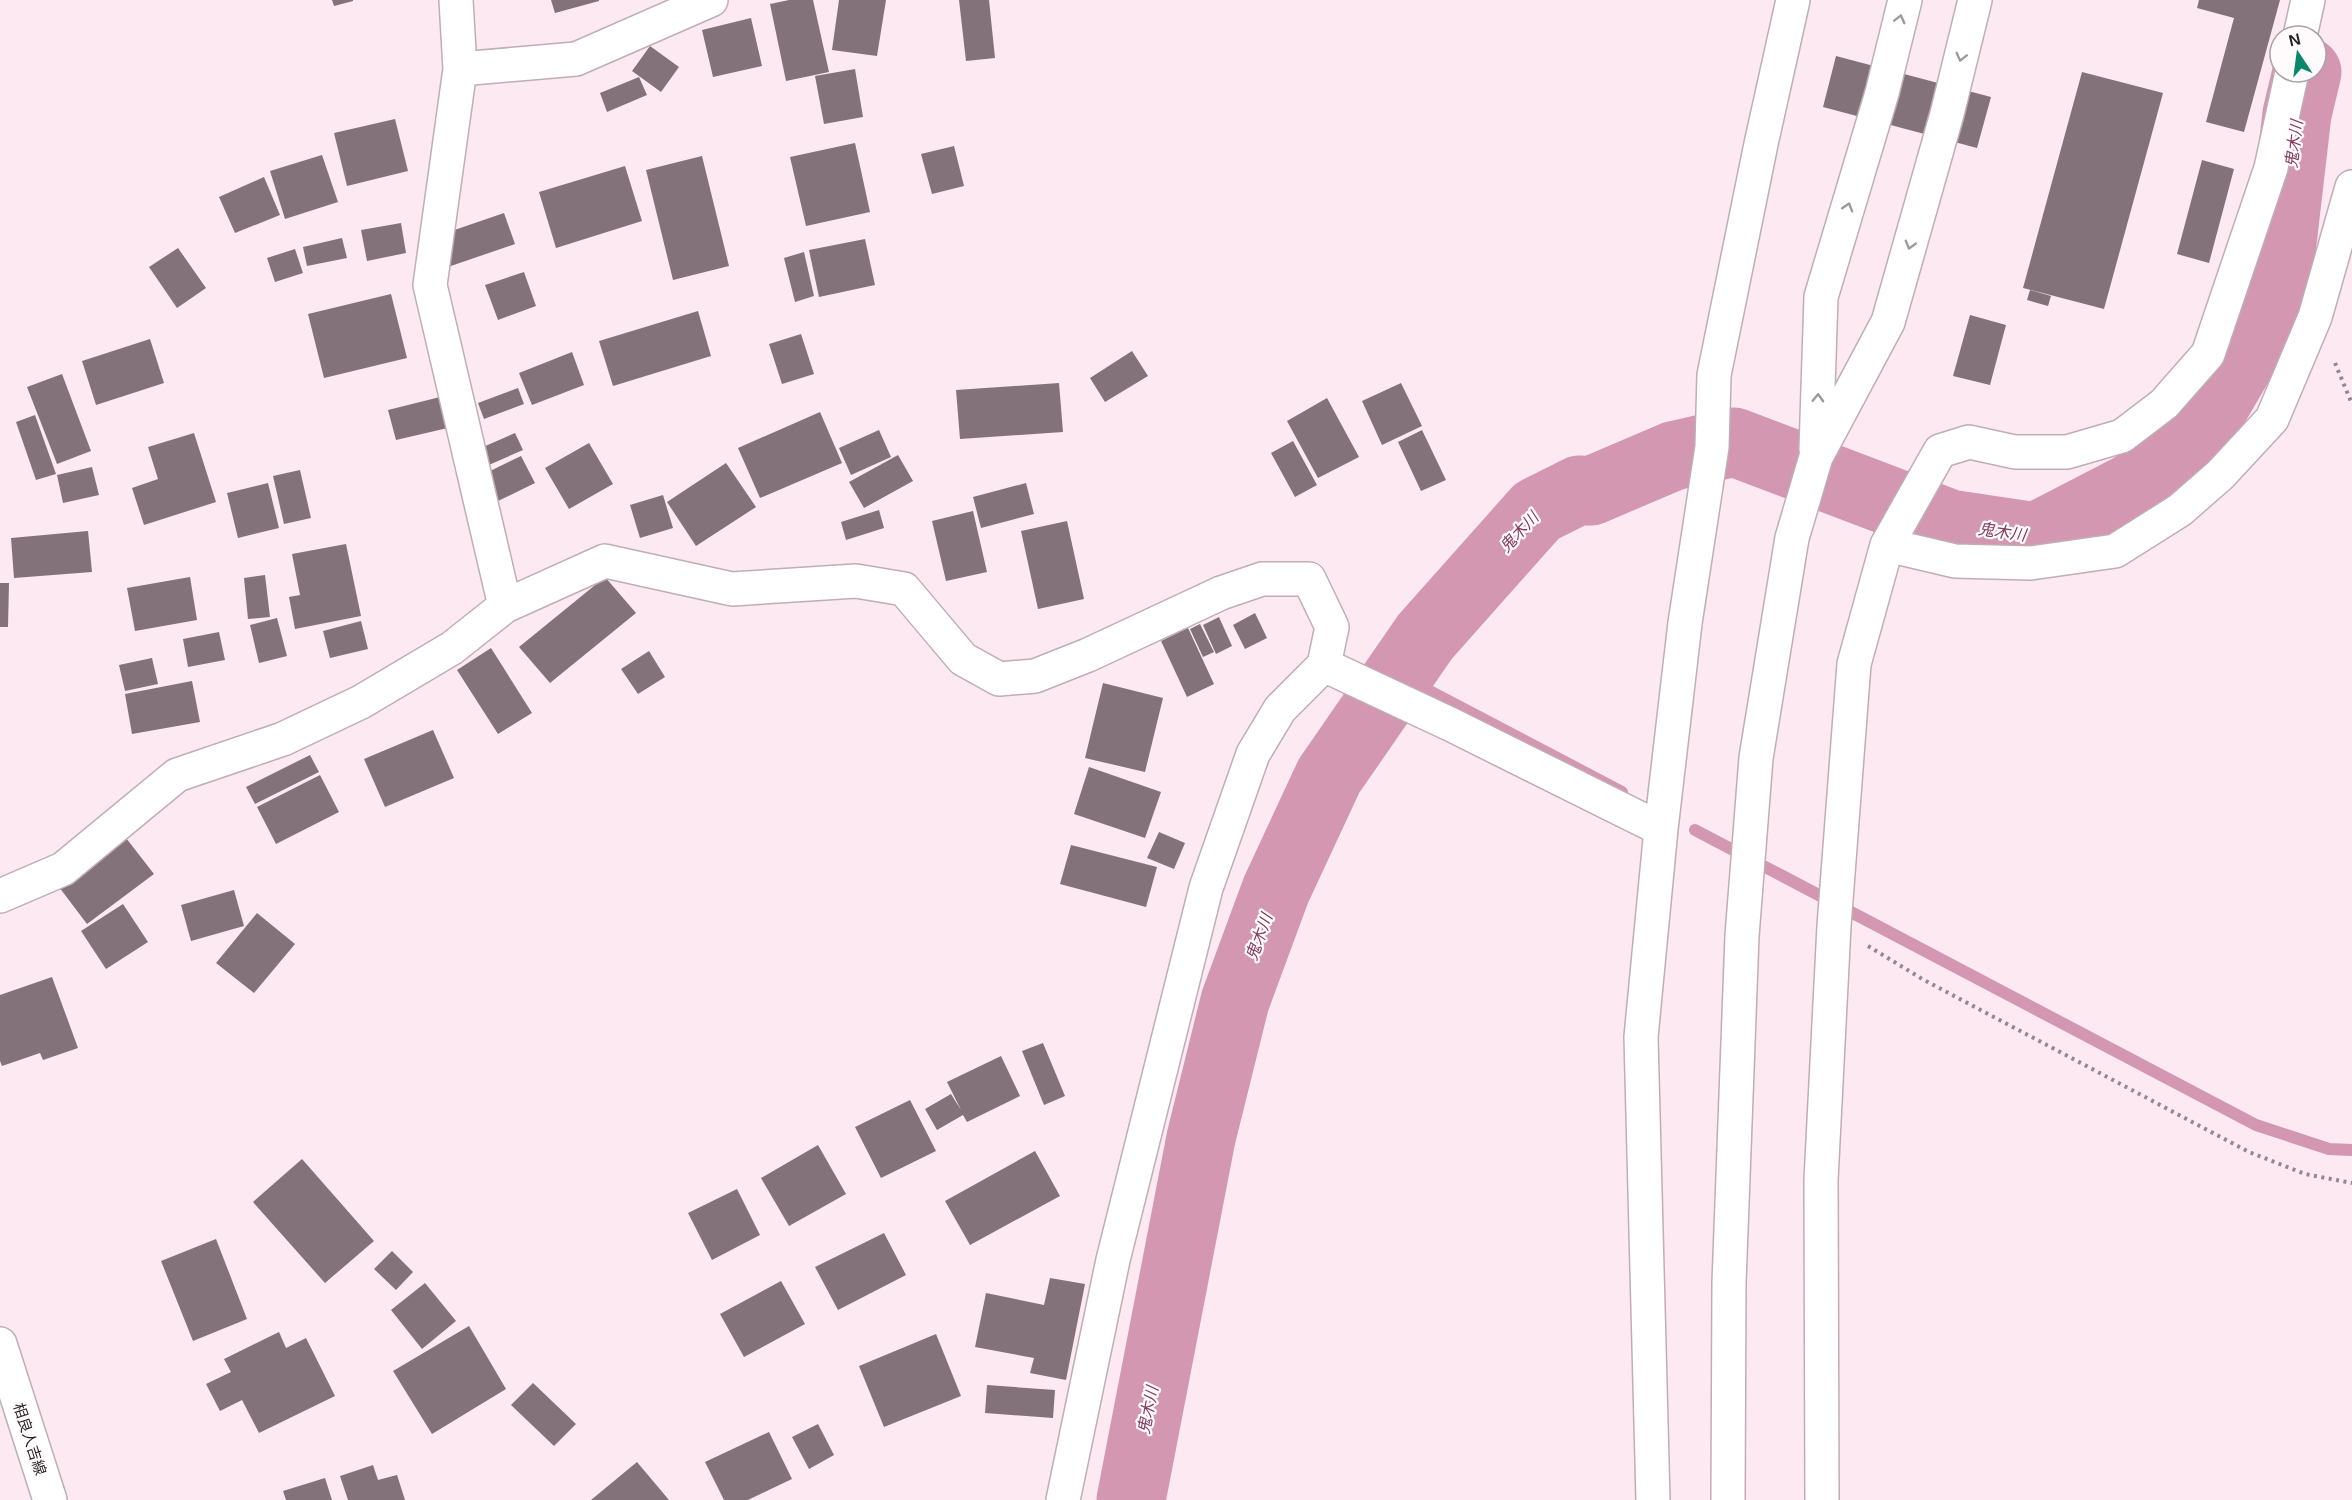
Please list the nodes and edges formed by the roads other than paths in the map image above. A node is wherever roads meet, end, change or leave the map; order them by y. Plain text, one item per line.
1 (456, 0) edge
2 (711, 0) edge
3 (1794, 0) edge
4 (1905, 0) edge
5 (1975, 0) edge
6 (2308, 0) edge
7 (2303, 24) edge
8 (460, 69) junction
9 (2289, 84) edge
10 (2352, 187) edge
11 (1816, 457) junction
12 (1887, 544) junction
13 (505, 606) junction
14 (1326, 666) junction
15 (1661, 828) junction
16 (0, 896) edge
17 (0, 1344) edge
18 (50, 1500) edge
19 (1063, 1500) edge
20 (1653, 1500) edge
21 (1728, 1500) edge
22 (1822, 1500) edge

1 - 8 main road
2 - 8 main road
3 - 15 main road
11 -> 4 main road
5 -> 11 main road
6 - 7 main road
8 - 13 main road
9 - 12 main road
10 - 12 main road
11 - 21 main road
12 - 22 main road
13 - 14 main road
13 - 16 main road
14 - 15 main road
14 - 19 main road
15 - 20 main road
17 - 18 main road, 相良人吉線

